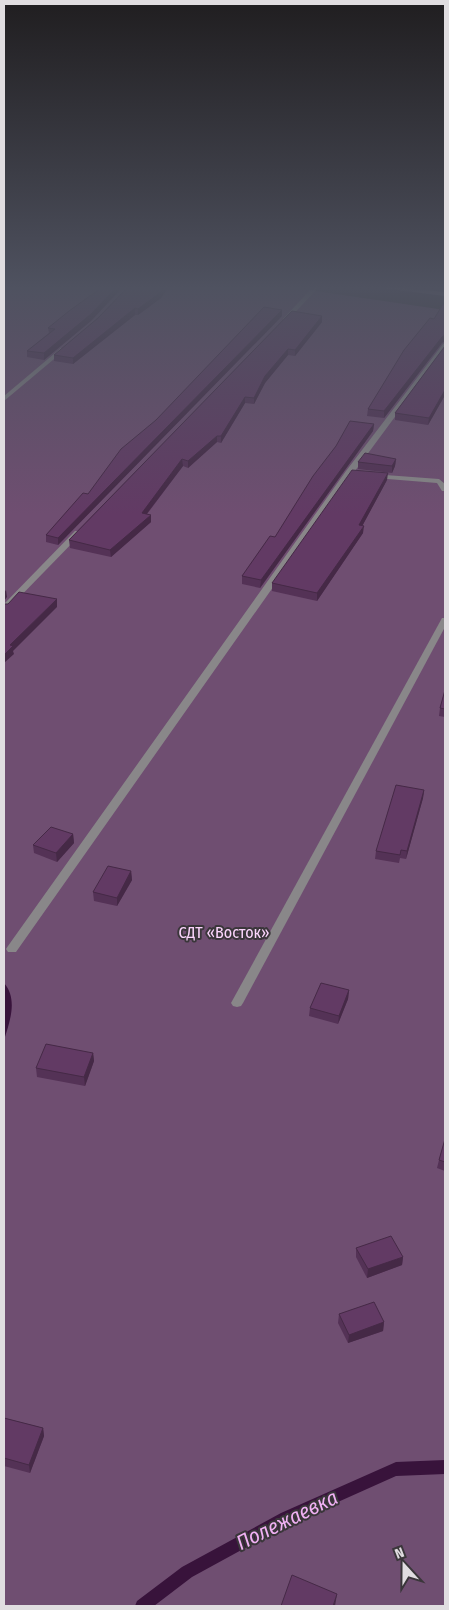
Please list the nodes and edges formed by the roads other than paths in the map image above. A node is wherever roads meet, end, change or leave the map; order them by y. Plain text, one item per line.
1 (46, 363) edge
2 (432, 363) edge
3 (4, 399) edge
4 (367, 475) edge
5 (445, 490) edge
6 (80, 530) edge
7 (4, 608) edge
8 (445, 620) edge
9 (12, 949) dead end
10 (237, 1003) dead end

1 - 3 street
2 - 9 street
4 - 5 street
6 - 7 street
8 - 10 street

